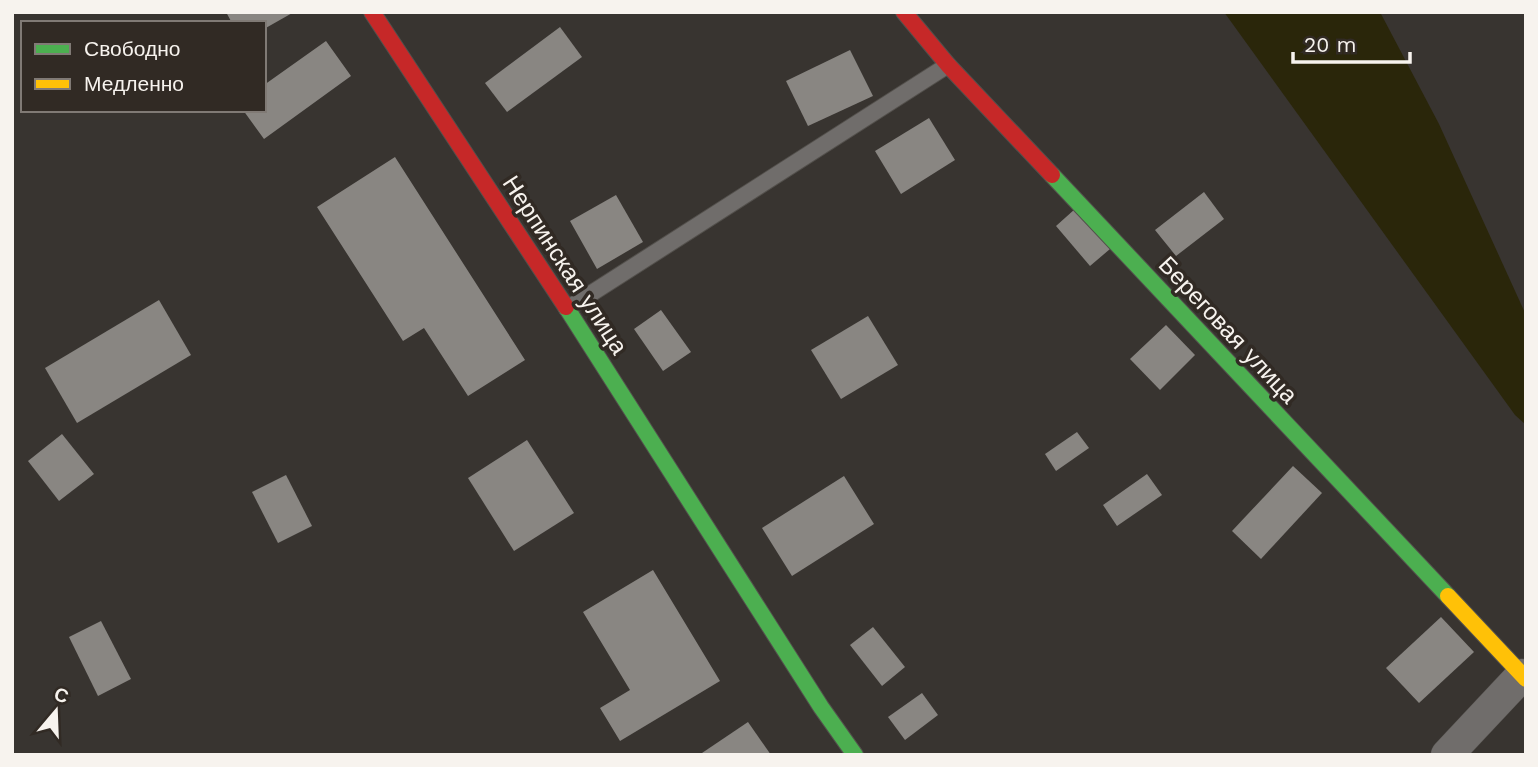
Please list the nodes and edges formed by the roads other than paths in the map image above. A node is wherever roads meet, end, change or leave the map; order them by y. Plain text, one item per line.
1 (372, 12) edge
2 (904, 12) edge
3 (948, 65) junction
4 (567, 309) junction
5 (1524, 677) edge
6 (855, 755) edge
7 (1447, 755) edge

1 - 4 street, Нерпинская улица
2 - 3 street, Береговая улица
3 - 4 lane
3 - 5 street, Береговая улица
4 - 6 street, Нерпинская улица
5 - 7 street

